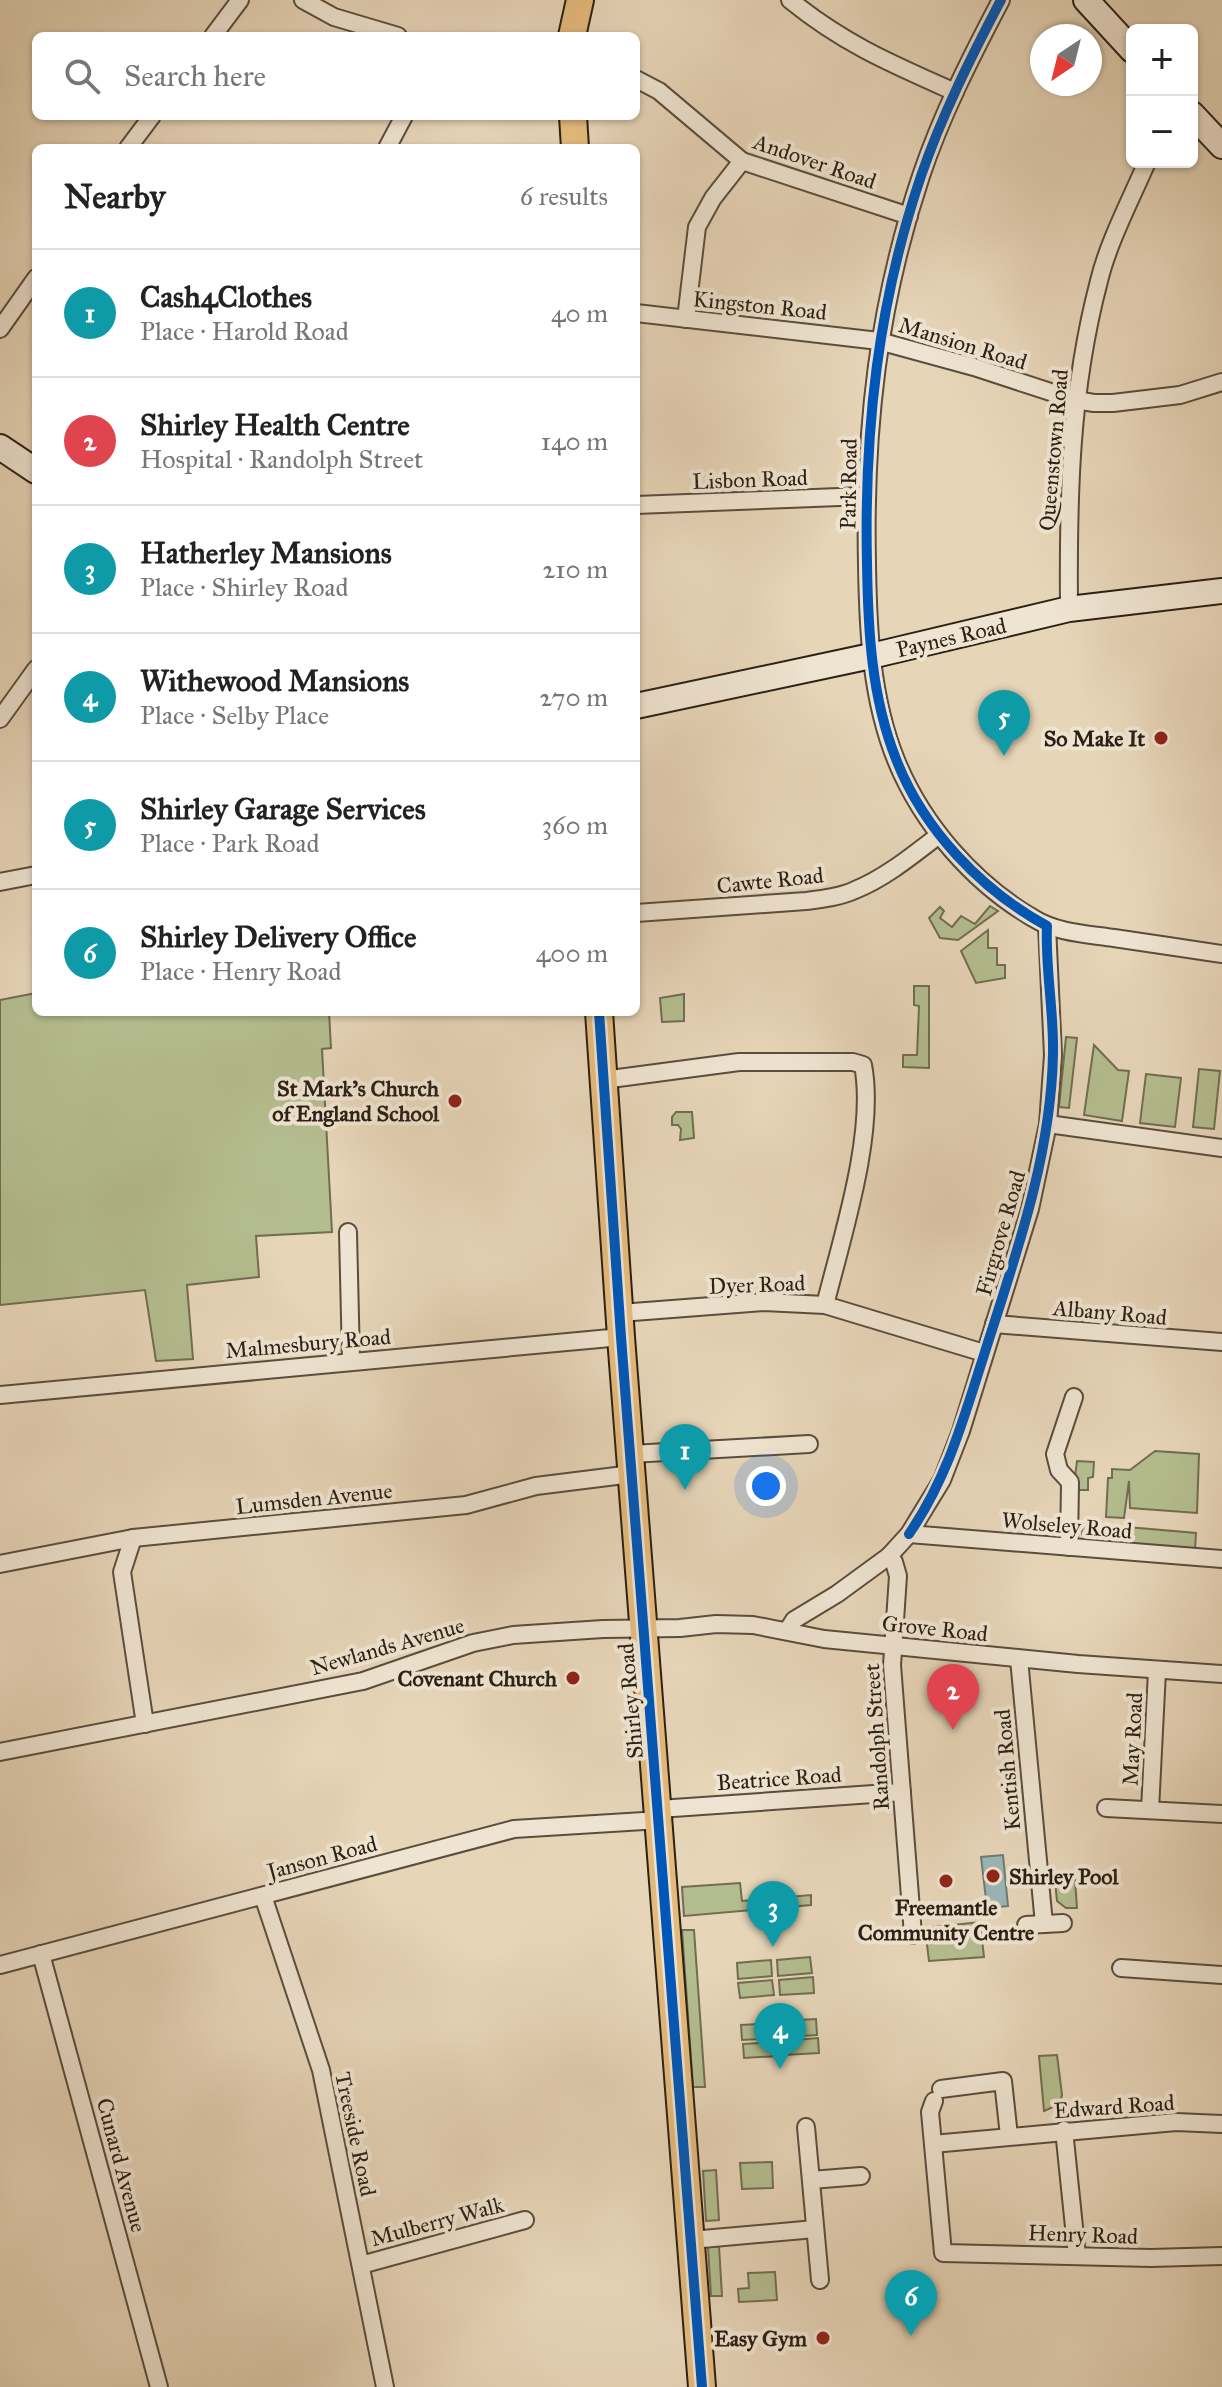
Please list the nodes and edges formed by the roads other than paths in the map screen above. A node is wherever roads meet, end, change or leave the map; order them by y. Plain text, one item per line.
1 (240, 0) edge
2 (303, 0) edge
3 (580, 0) edge
4 (790, 0) edge
5 (1001, 0) edge
6 (1086, 0) edge
7 (216, 32) edge
8 (385, 32) edge
9 (573, 32) edge
10 (1126, 43) edge
11 (640, 81) edge
12 (955, 92) junction
13 (149, 120) edge
14 (402, 120) edge
15 (573, 120) edge
16 (1198, 120) edge
17 (1221, 143) edge
18 (131, 144) edge
19 (389, 144) edge
20 (575, 144) edge
21 (742, 161) junction
22 (1145, 168) edge
23 (909, 216) junction
24 (32, 284) edge
25 (640, 313) edge
26 (686, 319) junction
27 (0, 329) edge
28 (879, 341) junction
29 (1222, 382) edge
30 (1075, 400) junction
31 (0, 447) edge
32 (32, 468) edge
33 (865, 496) junction
34 (640, 505) edge
35 (1222, 591) edge
36 (1069, 609) junction
37 (871, 656) junction
38 (32, 675) edge
39 (640, 705) edge
40 (0, 719) edge
41 (939, 835) junction
42 (32, 876) edge
43 (0, 882) edge
44 (640, 913) edge
45 (1047, 926) junction
46 (1222, 954) edge
47 (599, 1016) edge
48 (603, 1080) junction
49 (1048, 1124) junction
50 (1222, 1148) edge
51 (348, 1232) dead end
52 (825, 1305) junction
53 (994, 1324) junction
54 (620, 1325) junction
55 (1222, 1342) edge
56 (984, 1353) junction
57 (351, 1360) junction
58 (0, 1395) edge
59 (1074, 1397) dead end
60 (809, 1444) dead end
61 (631, 1464) junction
62 (909, 1534) junction
63 (133, 1538) junction
64 (1069, 1547) junction
65 (889, 1556) junction
66 (1222, 1559) edge
67 (0, 1564) edge
68 (644, 1628) junction
69 (787, 1631) junction
70 (893, 1645) junction
71 (1019, 1659) junction
72 (1157, 1671) junction
73 (1222, 1674) edge
74 (145, 1724) junction
75 (0, 1752) edge
76 (902, 1792) junction
77 (1106, 1808) dead end
78 (1150, 1810) junction
79 (659, 1814) junction
80 (1222, 1814) edge
81 (263, 1896) junction
82 (930, 1916) dead end
83 (1063, 1923) dead end
84 (1044, 1924) junction
85 (1026, 1925) dead end
86 (41, 1954) junction
87 (0, 1965) edge
88 (1121, 1968) dead end
89 (1222, 1975) edge
90 (1222, 2124) edge
91 (806, 2127) dead end
92 (1064, 2130) junction
93 (1009, 2136) junction
94 (933, 2144) junction
95 (861, 2176) dead end
96 (811, 2180) junction
97 (525, 2220) dead end
98 (815, 2229) junction
99 (691, 2240) junction
100 (1077, 2256) junction
101 (1222, 2256) edge
102 (361, 2265) junction
103 (820, 2280) dead end
104 (159, 2387) edge
105 (385, 2387) edge
106 (702, 2387) edge

1 - 7 street
2 - 8 street
3 - 9 main road
4 - 12 street
5 - 12 street, Park Road
6 - 10 street
11 - 21 street, Andover Road
12 - 23 street, Park Road
13 - 18 street
14 - 19 street
15 - 20 main road
16 - 17 street
21 - 23 street, Andover Road
21 - 26 street
22 - 30 street, Queenstown Road
23 - 28 street, Park Road
24 - 27 street
25 - 26 street, Kingston Road
26 - 28 street, Kingston Road
28 - 30 street, Mansion Road
28 - 33 street, Park Road
29 - 30 street, Mansion Road
30 - 36 street, Queenstown Road
31 - 32 street
33 - 34 street, Lisbon Road
33 - 37 street, Park Road
35 - 36 street, Paynes Road
36 - 37 street, Paynes Road
37 - 39 street, Paynes Road
37 - 41 street, Park Road
38 - 40 street
41 - 44 street, Cawte Road
41 - 45 street, Park Road
42 - 43 street
45 - 46 street
45 - 49 street, Firgrove Road
47 - 48 main road, Shirley Road
48 - 52 street
48 - 54 main road, Shirley Road
49 - 50 street
49 - 53 street, Firgrove Road
51 - 57 street
52 - 54 street, Dyer Road
52 - 56 street, Dyer Road
53 - 55 street, Albany Road
53 - 56 street, Firgrove Road
54 - 57 street, Malmesbury Road
54 - 61 main road, Shirley Road
56 - 62 street, Firgrove Road
57 - 58 street, Malmesbury Road
59 - 64 street
60 - 61 street, Lumsden Avenue
61 - 63 street, Lumsden Avenue
61 - 68 main road, Shirley Road
62 - 64 street, Wolseley Road
62 - 65 street, Firgrove Road
63 - 67 street, Lumsden Avenue
63 - 74 street
64 - 66 street, Wolseley Road
65 - 69 street, Firgrove Road
65 - 70 street, Randolph Street
68 - 69 street, Grove Road
68 - 74 street, Newlands Avenue
68 - 79 main road, Shirley Road
69 - 70 street, Grove Road
70 - 71 street, Grove Road
70 - 76 street, Randolph Street
71 - 72 street, Grove Road
71 - 84 street, Kentish Road
72 - 73 street, Grove Road
72 - 78 street, May Road
74 - 75 street, Newlands Avenue
76 - 79 street, Beatrice Road
76 - 82 street, Randolph Street
77 - 78 street
78 - 80 street
79 - 81 street, Janson Road
79 - 99 main road, Shirley Road
81 - 86 street, Janson Road
81 - 102 street, Treeside Road
83 - 84 street
84 - 85 street
86 - 87 street, Janson Road
86 - 104 street, Cunard Avenue
88 - 89 street
90 - 92 street, Edward Road
91 - 96 street
92 - 93 street, Edward Road
92 - 100 street
93 - 94 street, Edward Road
93 - 94 street
94 - 100 street, Henry Road
95 - 96 street
96 - 98 street
97 - 102 street, Mulberry Walk
98 - 99 street
98 - 103 street
99 - 106 main road, Shirley Road
100 - 101 street, Henry Road
102 - 105 street, Treeside Road

